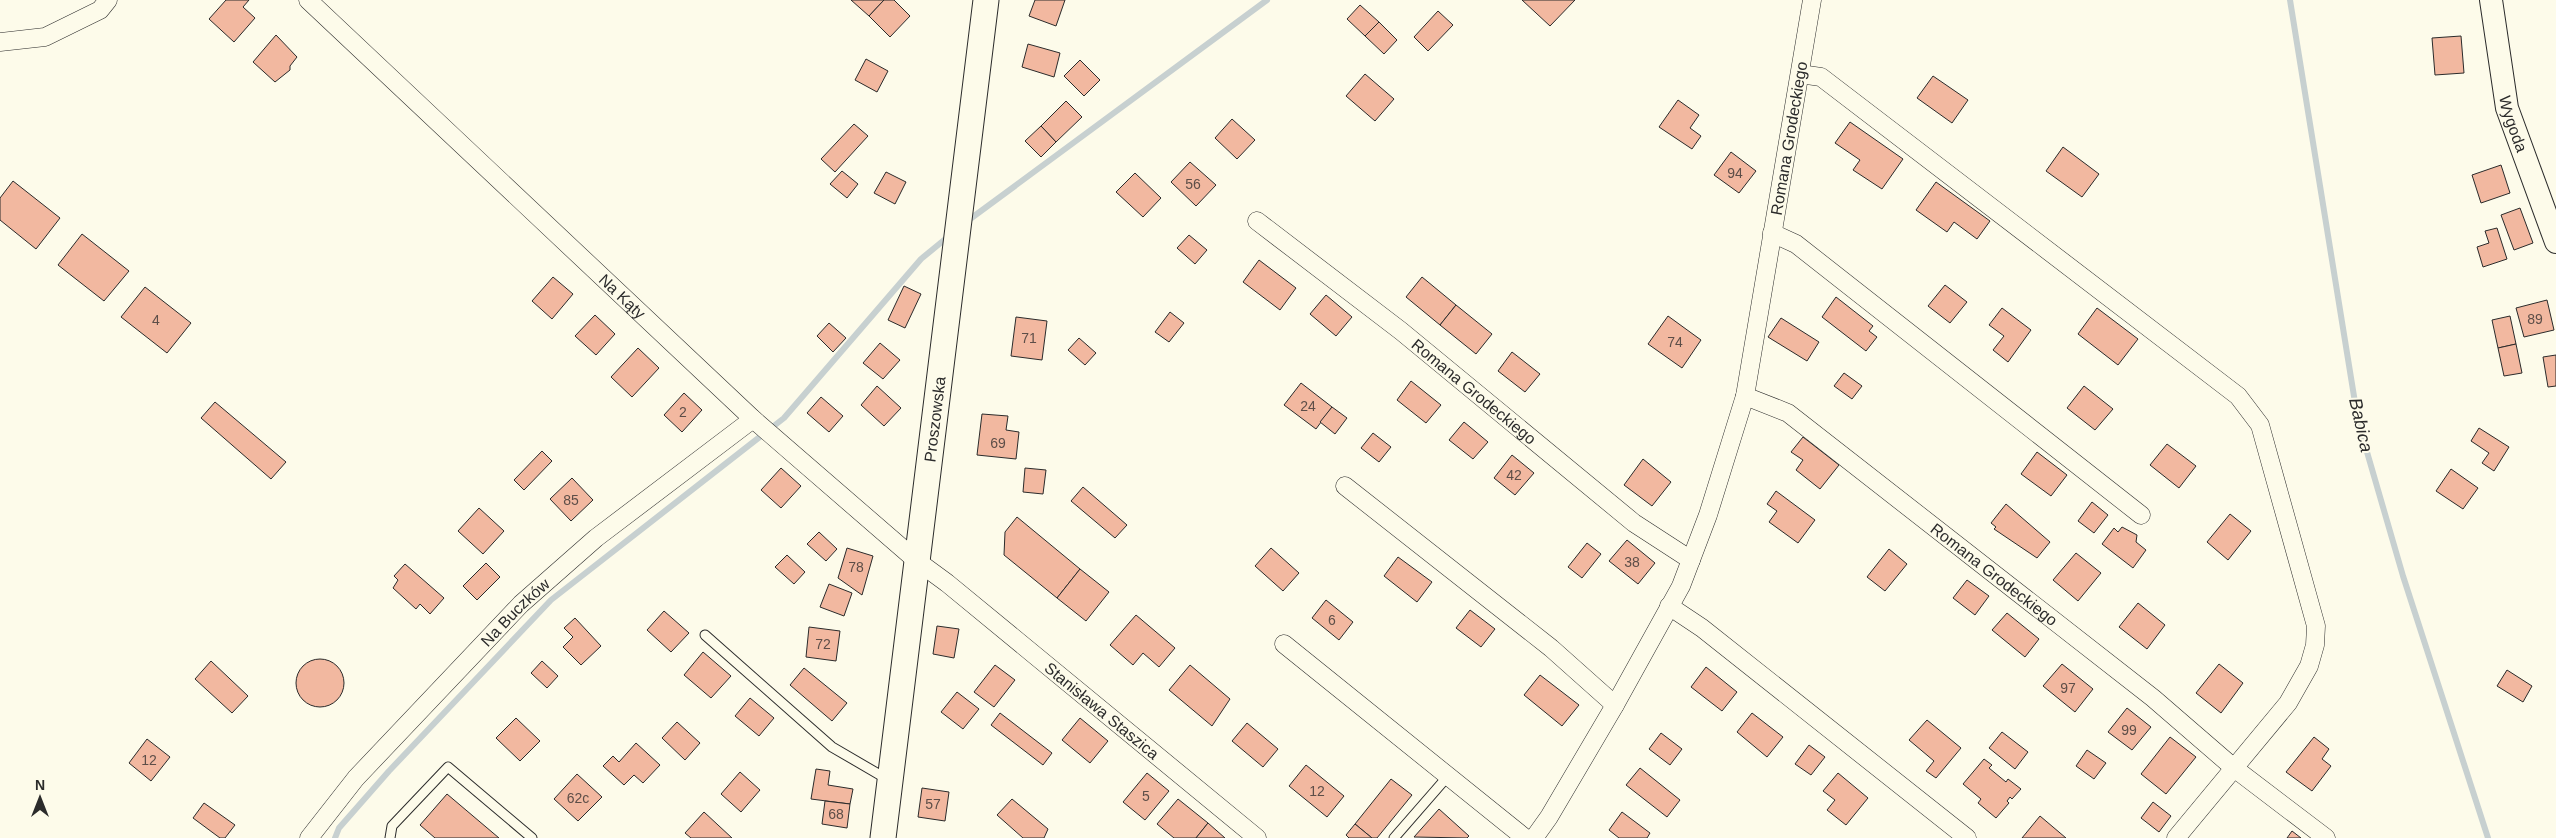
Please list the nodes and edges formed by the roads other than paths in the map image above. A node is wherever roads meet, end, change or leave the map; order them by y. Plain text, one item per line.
1 (108, 0) edge
2 (308, 0) edge
3 (986, 0) edge
4 (1812, 0) edge
5 (2491, 0) edge
6 (0, 42) edge
7 (1800, 74) junction
8 (1257, 222) dead end
9 (1772, 233) junction
10 (2556, 242) edge
11 (1745, 396) junction
12 (756, 422) junction
13 (1344, 486) dead end
14 (2142, 515) dead end
15 (1691, 560) junction
16 (917, 561) junction
17 (947, 583) joint
18 (1669, 606) junction
19 (705, 635) dead end
20 (1284, 644) dead end
21 (1615, 705) junction
22 (2234, 768) junction
23 (1448, 776) junction
24 (890, 781) junction
25 (309, 838) edge
26 (390, 838) edge
27 (532, 838) edge
28 (883, 838) edge
29 (1257, 838) edge
30 (1394, 838) edge
31 (1525, 838) edge
32 (1534, 838) edge
33 (1967, 838) edge
34 (2176, 838) edge
35 (2326, 838) edge

1 - 6 street
2 - 12 street, Na Kąty
3 - 16 main road, Proszowska
4 - 7 street, Romana Grodeckiego
5 - 10 street, Wygoda
7 - 9 street, Romana Grodeckiego
7 - 22 street
8 - 15 street, Romana Grodeckiego
9 - 11 street, Romana Grodeckiego
9 - 14 street
11 - 15 street, Romana Grodeckiego
11 - 22 street, Romana Grodeckiego
12 - 16 street, Na Kąty
12 - 25 street, Na Buczków
13 - 21 street
15 - 18 street, Romana Grodeckiego
16 - 17 street, Na Kąty
16 - 24 main road, Proszowska
17 - 29 street, Stanisława Staszica
18 - 21 street, Romana Grodeckiego
18 - 33 street
19 - 24 lane
20 - 23 street
21 - 32 street, Romana Grodeckiego
22 - 34 street
22 - 35 street, Romana Grodeckiego
23 - 30 lane
23 - 31 street
24 - 28 main road, Proszowska
26 - 27 lane

